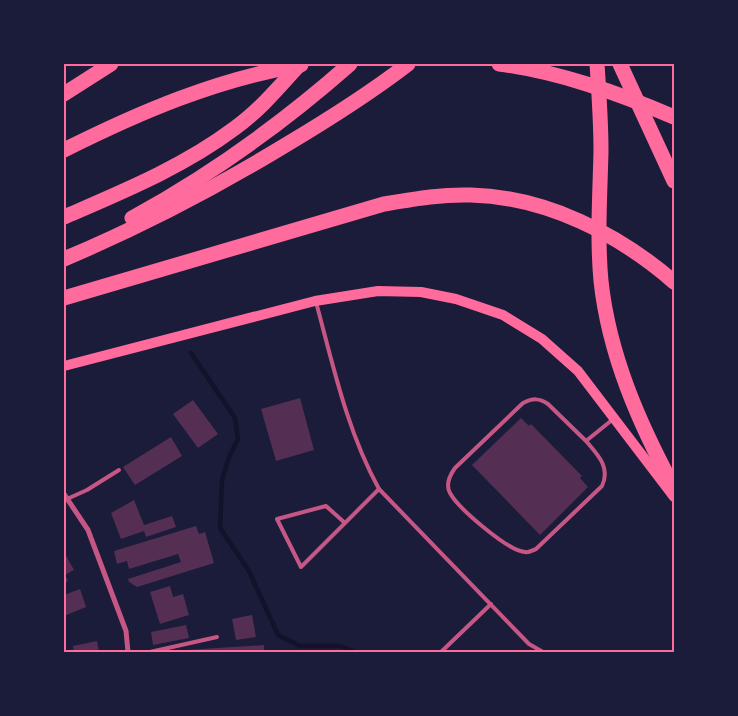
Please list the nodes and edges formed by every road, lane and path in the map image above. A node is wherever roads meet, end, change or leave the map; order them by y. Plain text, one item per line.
1 (111, 64) edge
2 (300, 64) edge
3 (310, 64) edge
4 (350, 64) edge
5 (408, 64) edge
6 (499, 64) edge
7 (597, 64) edge
8 (620, 64) edge
9 (64, 94) edge
10 (674, 117) edge
11 (64, 150) edge
12 (674, 180) edge
13 (64, 216) edge
14 (64, 253) edge
15 (64, 260) edge
16 (674, 282) edge
17 (64, 298) edge
18 (315, 301) junction
19 (64, 366) edge
20 (614, 419) junction
21 (586, 441) junction
22 (119, 470) dead end
23 (674, 488) edge
24 (379, 489) junction
25 (64, 494) edge
26 (674, 497) edge
27 (68, 499) junction
28 (345, 523) junction
29 (491, 604) junction
30 (217, 637) dead end
31 (128, 652) edge
32 (150, 652) edge
33 (441, 652) edge
34 (543, 652) edge

1 - 9 highway
2 - 13 highway
3 - 11 highway
4 - 14 highway
5 - 15 highway
6 - 10 highway
7 - 23 highway
8 - 12 highway
16 - 17 highway
18 - 19 main road
18 - 20 main road
18 - 24 lane
20 - 21 lane
20 - 26 main road
21 - 21 lane
22 - 27 lane
24 - 28 lane
24 - 29 lane
25 - 27 street
27 - 31 street
28 - 28 lane
29 - 33 lane
29 - 34 lane
30 - 32 lane

